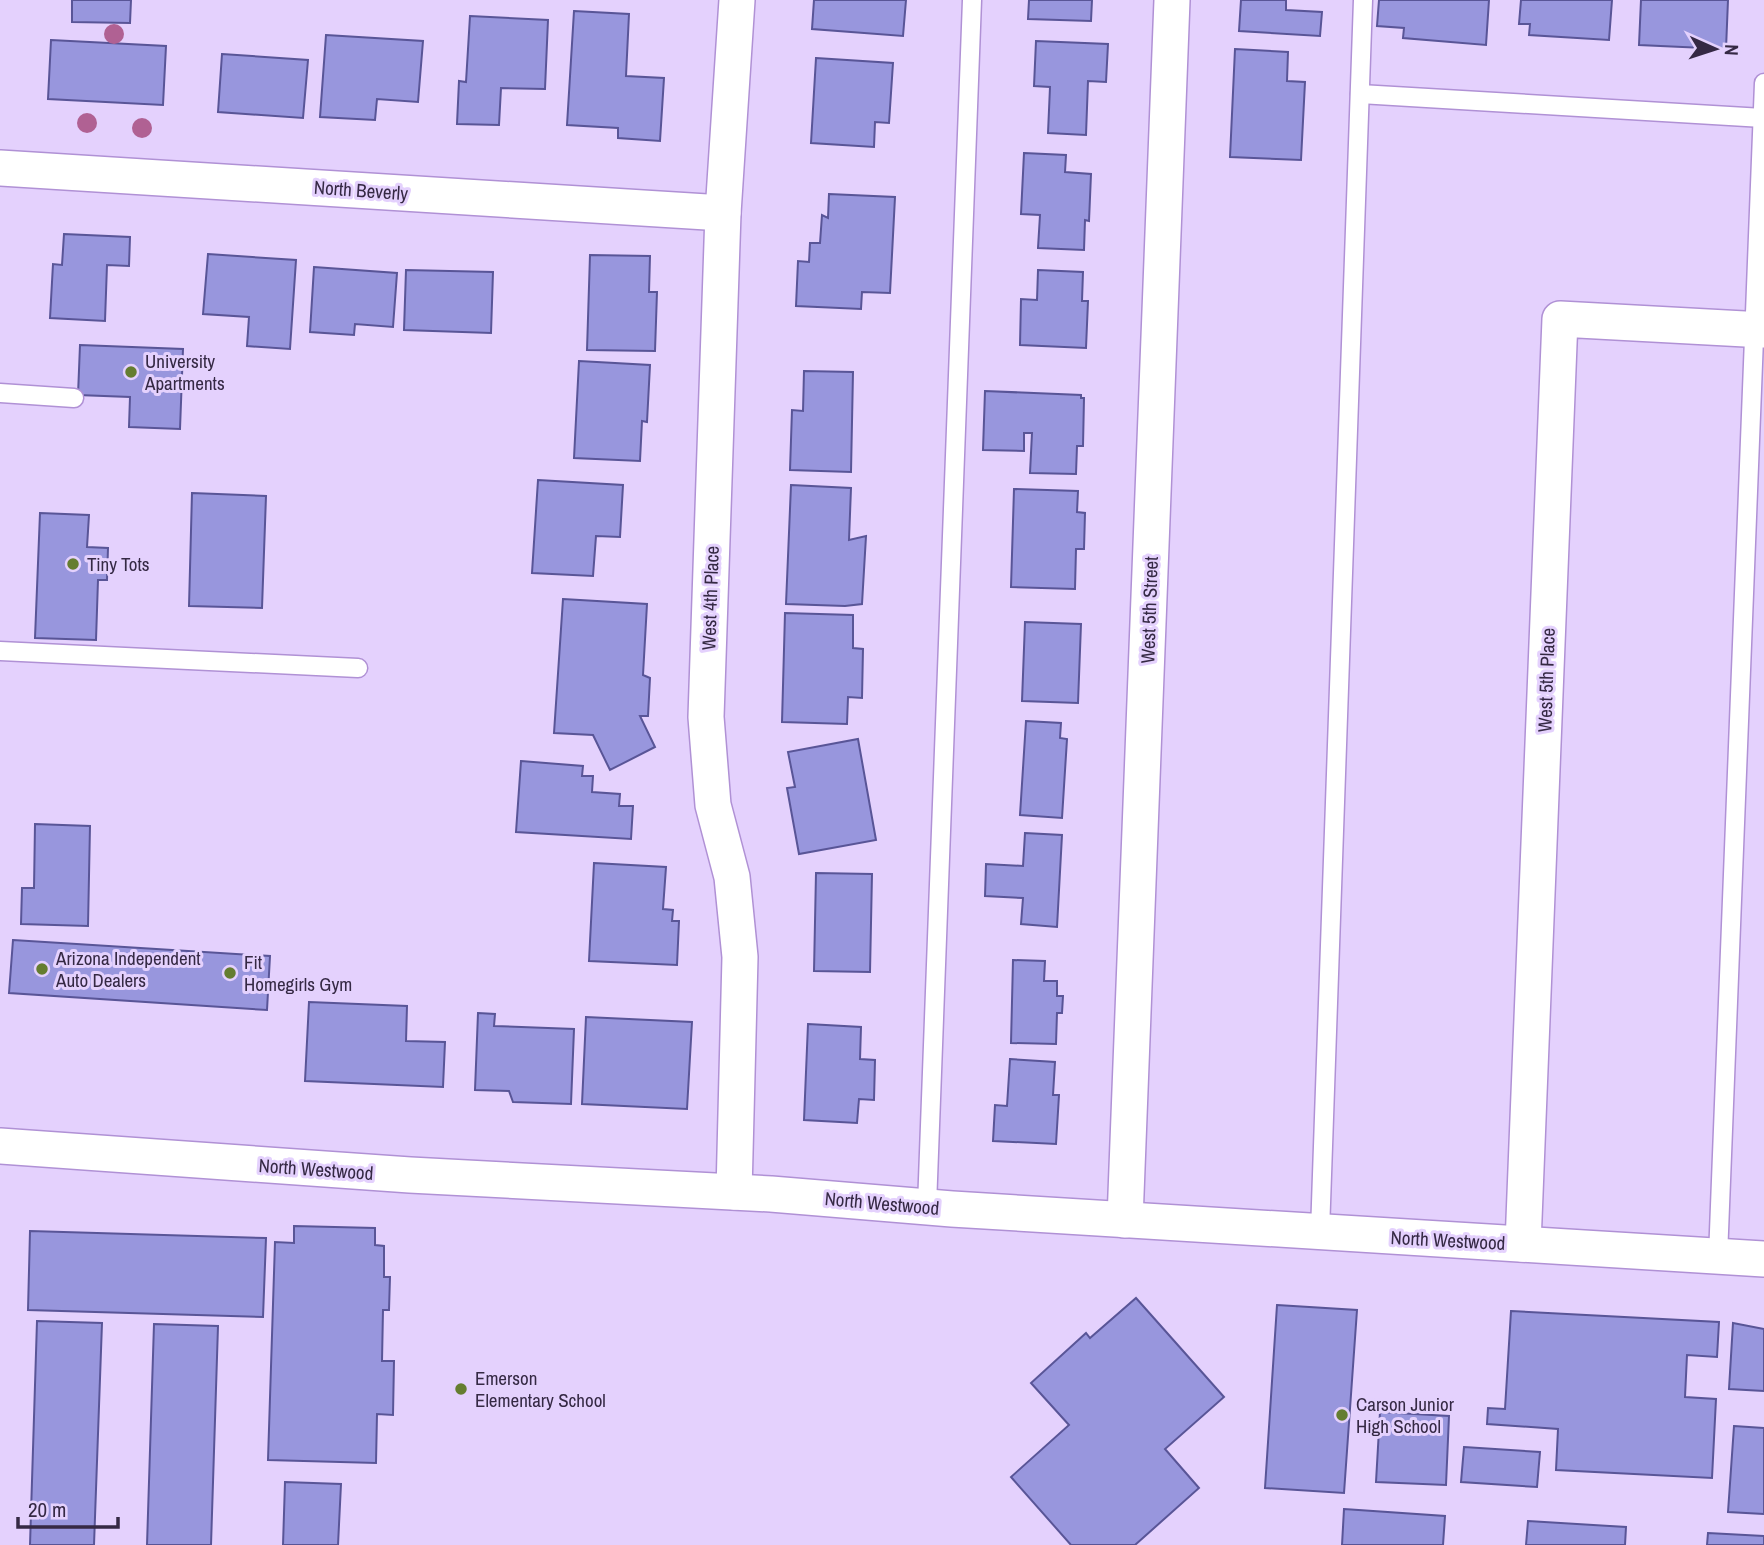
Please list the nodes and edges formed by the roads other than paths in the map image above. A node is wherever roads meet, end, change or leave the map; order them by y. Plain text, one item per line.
1 (737, 0) edge
2 (972, 0) edge
3 (1172, 0) edge
4 (1363, 0) edge
5 (1764, 83) edge
6 (1360, 94) junction
7 (1763, 118) edge
8 (0, 168) edge
9 (723, 213) junction
10 (1760, 330) edge
11 (0, 393) edge
12 (74, 398) dead end
13 (0, 650) edge
14 (358, 668) dead end
15 (0, 1146) edge
16 (734, 1192) junction
17 (927, 1206) junction
18 (1125, 1220) junction
19 (1320, 1232) junction
20 (1523, 1244) junction
21 (1718, 1257) junction
22 (1764, 1259) edge

1 - 9 street, West 4th Place
2 - 17 lane
3 - 18 street, West 5th Street
4 - 6 lane
5 - 7 lane
6 - 7 lane
6 - 19 lane
7 - 10 lane
8 - 9 street, North Beverly
9 - 16 street, West 4th Place
10 - 20 street, West 5th Place
10 - 21 lane
11 - 12 lane
13 - 14 lane
15 - 16 street, North Westwood
16 - 17 street, North Westwood
17 - 18 street, North Westwood
18 - 19 street, North Westwood
19 - 20 street, North Westwood
20 - 21 street, North Westwood
21 - 22 street, North Westwood

